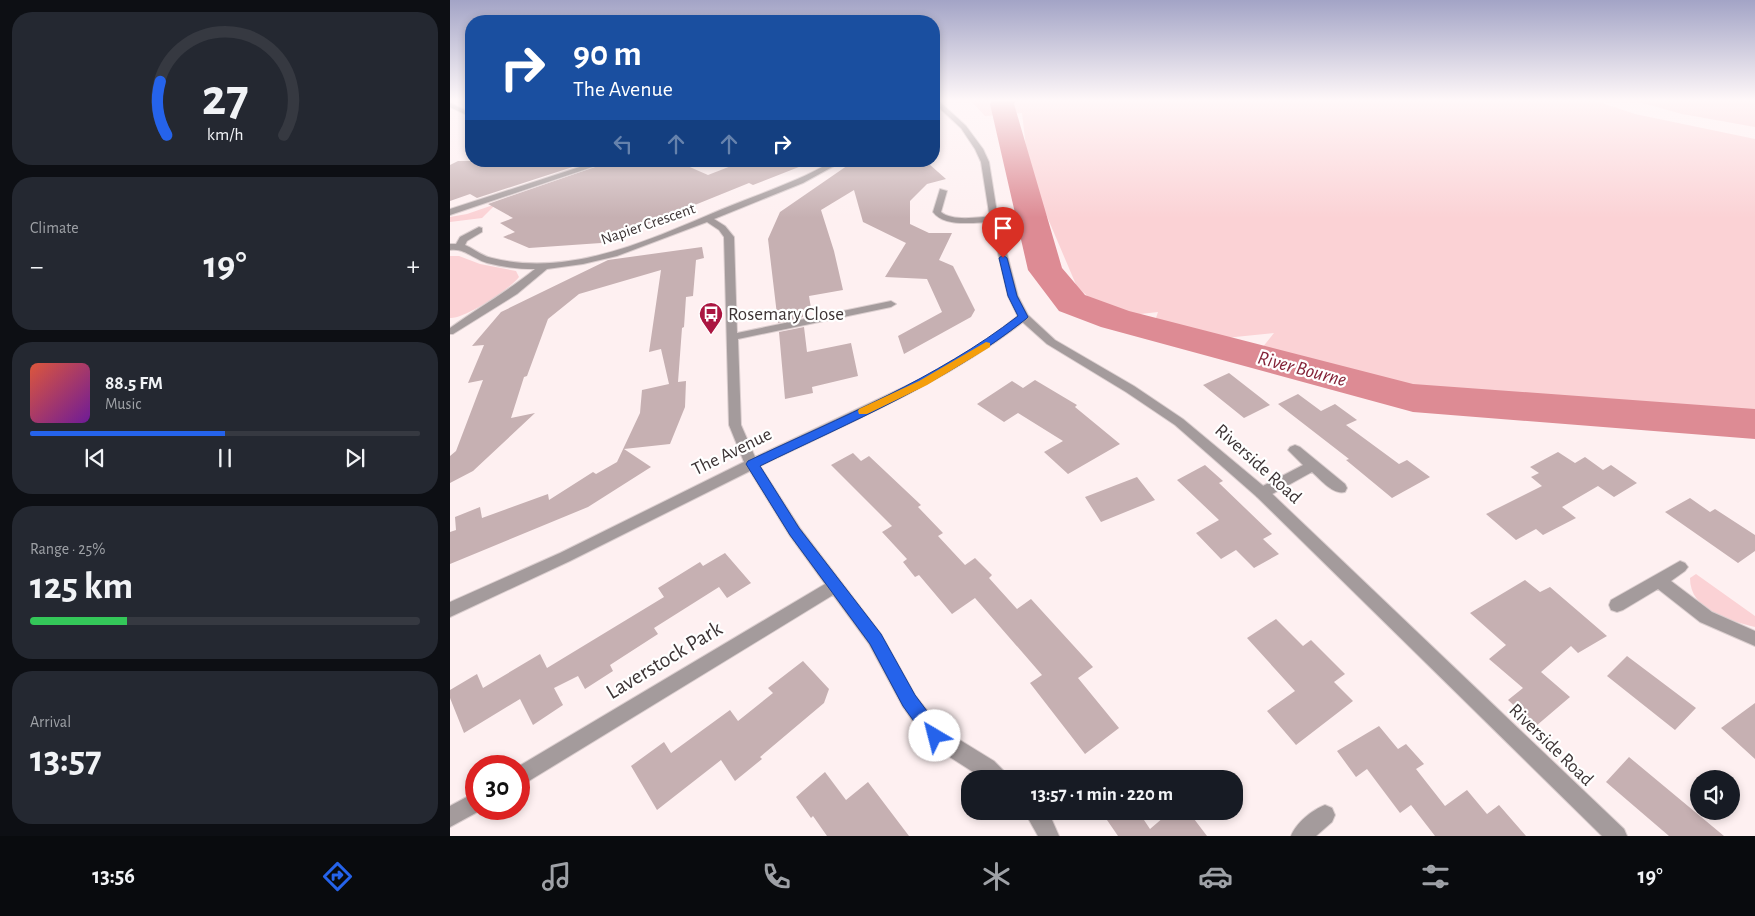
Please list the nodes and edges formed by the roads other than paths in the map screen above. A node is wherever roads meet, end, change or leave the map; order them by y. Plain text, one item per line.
1 (973, 140) edge
2 (588, 167) edge
3 (828, 167) edge
4 (944, 191) dead end
5 (450, 212) edge
6 (708, 219) junction
7 (994, 219) junction
8 (480, 230) dead end
9 (455, 246) edge
10 (545, 265) junction
11 (891, 304) dead end
12 (1023, 317) junction
13 (451, 332) edge
14 (733, 337) junction
15 (1295, 450) dead end
16 (752, 464) junction
17 (1313, 466) junction
18 (1340, 488) dead end
19 (1262, 493) junction
20 (1680, 567) dead end
21 (1658, 581) junction
22 (835, 586) junction
23 (1617, 605) dead end
24 (450, 610) edge
25 (1755, 639) edge
26 (530, 770) edge
27 (989, 770) edge
28 (465, 809) edge
29 (1325, 815) dead end
30 (450, 818) edge
31 (1041, 820) edge
32 (1049, 836) edge
33 (1301, 836) edge
34 (1618, 836) edge

1 - 7 street, Riverside Road
2 - 5 street
3 - 6 street, Napier Crescent
4 - 7 street
6 - 10 street, Napier Crescent
6 - 14 street
7 - 12 street, Riverside Road
8 - 9 street
9 - 10 street, Napier Crescent
10 - 13 street
11 - 14 street
12 - 16 street, The Avenue
12 - 19 street, Riverside Road
14 - 16 street
15 - 17 street
16 - 22 street
16 - 24 street, The Avenue
17 - 18 street
17 - 19 street
19 - 34 street, Riverside Road
20 - 21 street
21 - 23 street
21 - 25 street
22 - 26 street, Laverstock Park
22 - 27 street
28 - 30 street
29 - 33 street
31 - 32 street

